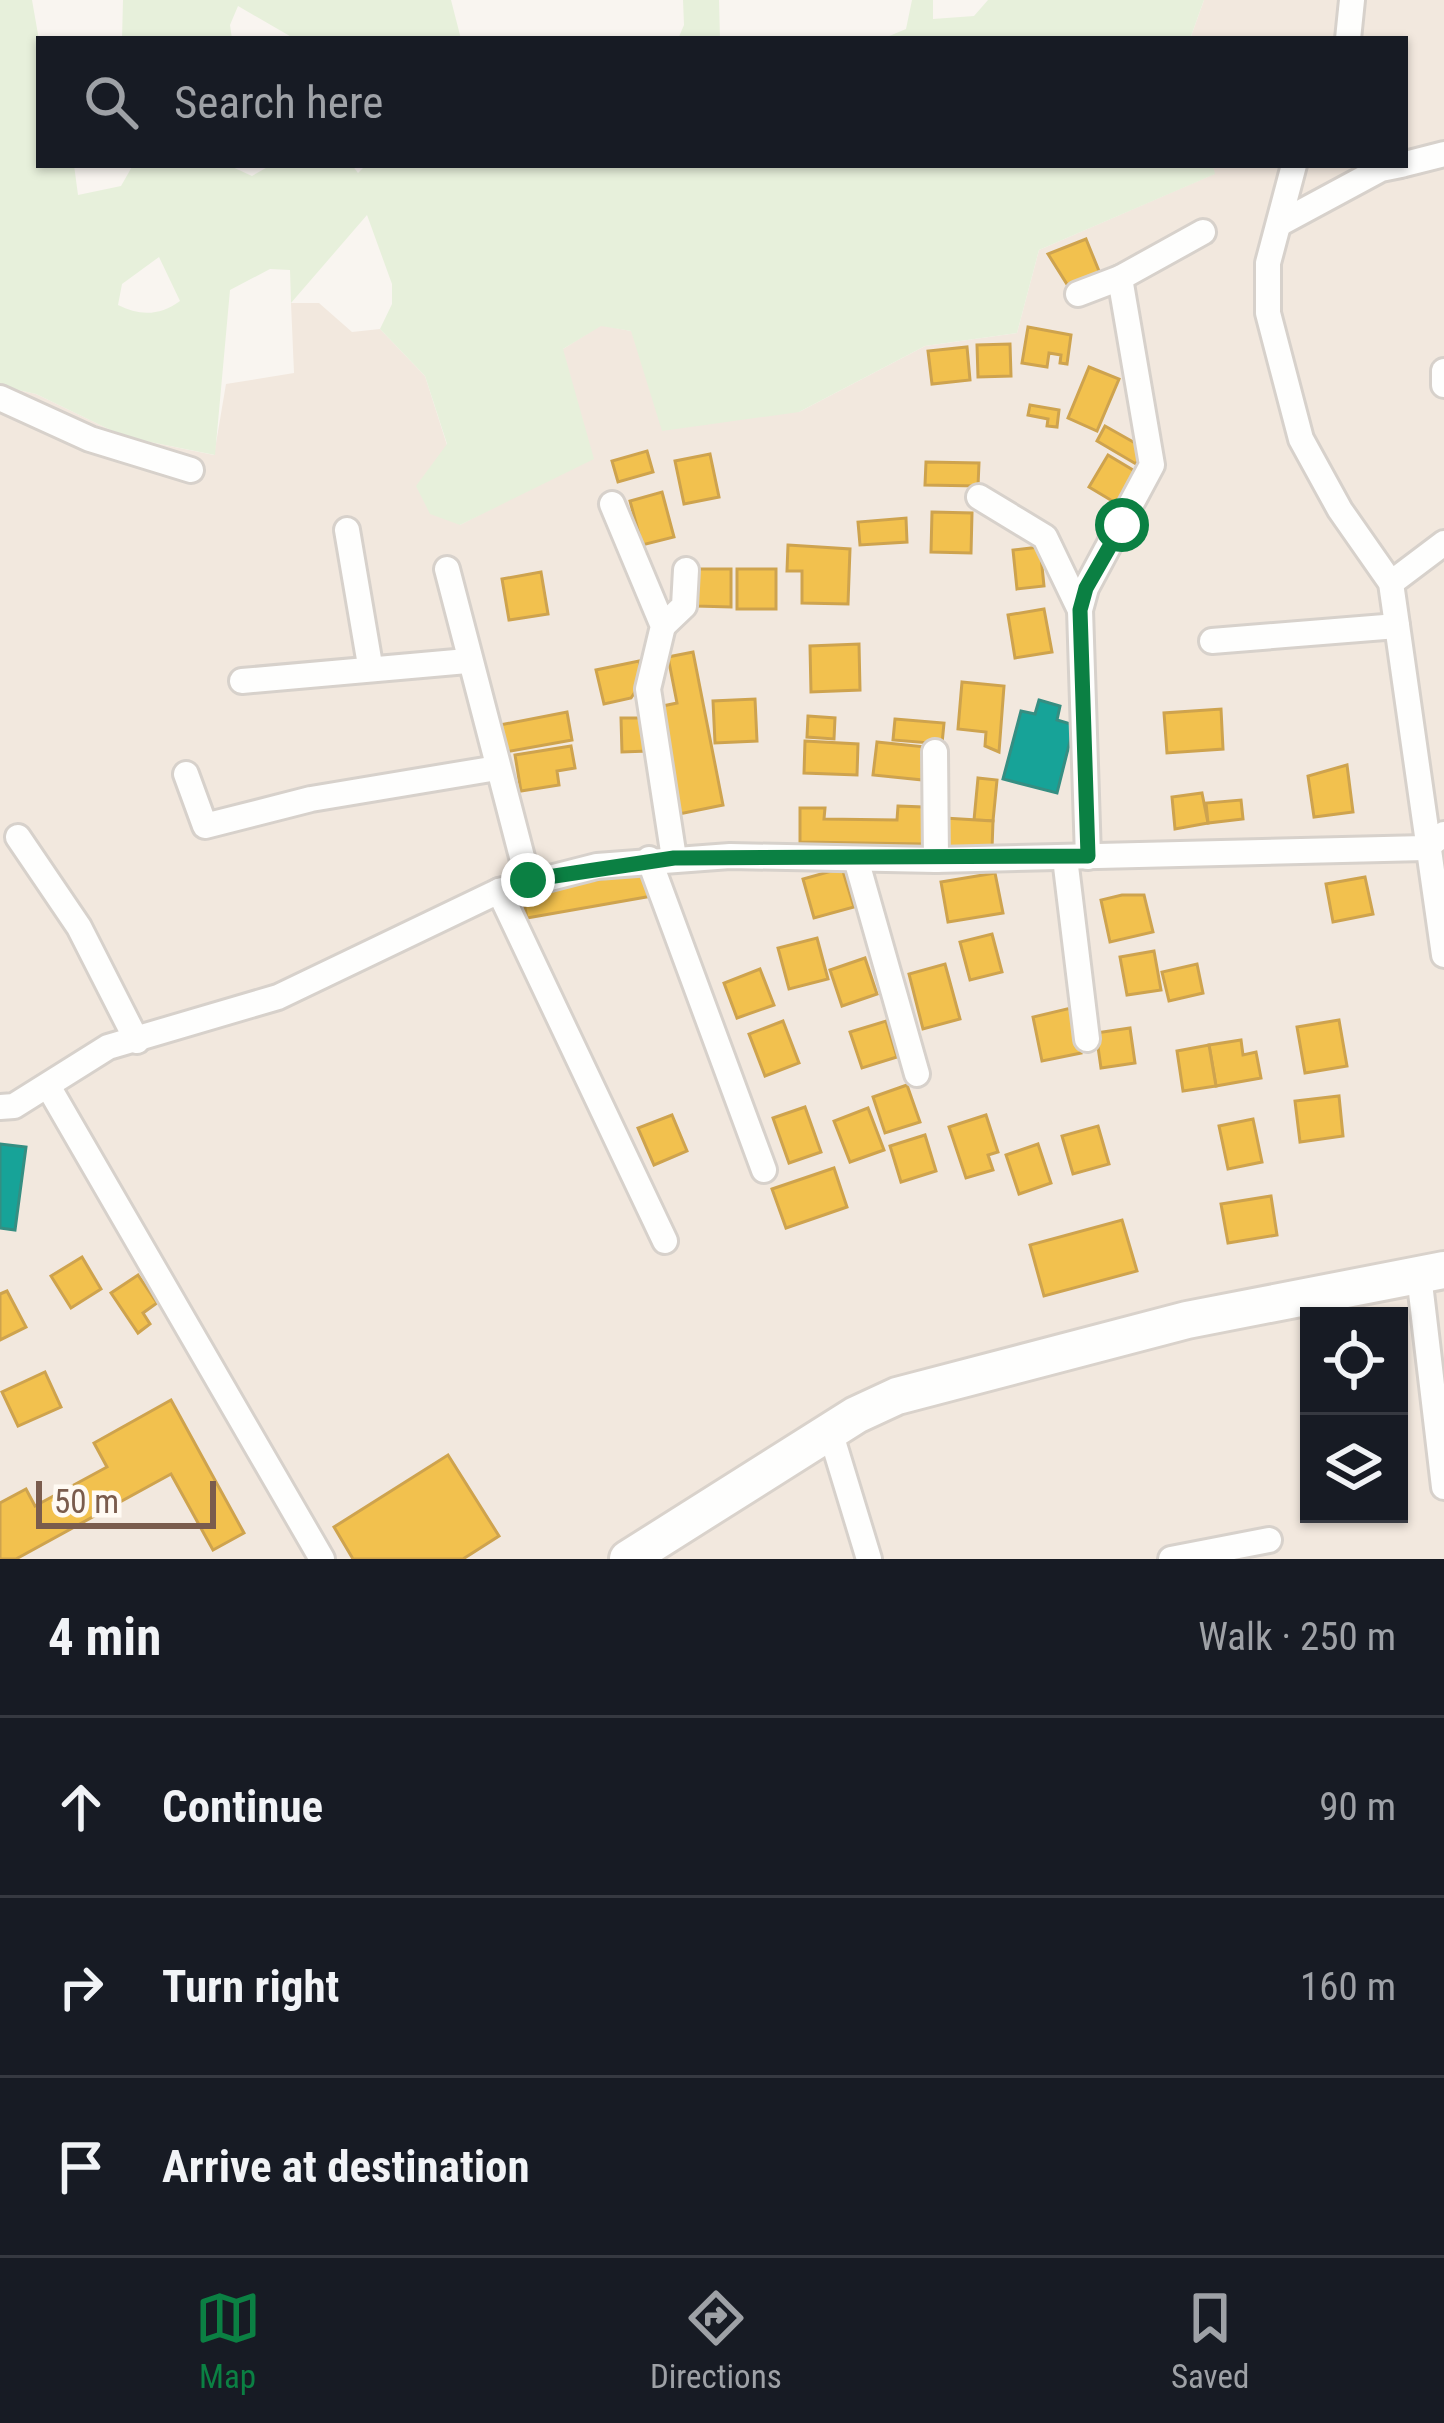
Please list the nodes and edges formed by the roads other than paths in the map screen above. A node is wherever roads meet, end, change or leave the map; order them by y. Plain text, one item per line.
1 (1352, 0) edge
2 (1348, 36) edge
3 (1444, 154) edge
4 (1408, 164) edge
5 (1293, 168) edge
6 (1386, 168) edge
7 (1279, 224) junction
8 (1203, 232) dead end
9 (1120, 278) junction
10 (1078, 294) dead end
11 (1444, 371) edge
12 (1444, 385) edge
13 (0, 398) edge
14 (191, 470) dead end
15 (980, 496) dead end
16 (612, 504) dead end
17 (346, 530) dead end
18 (1444, 543) edge
19 (447, 569) dead end
20 (686, 570) dead end
21 (1391, 583) junction
22 (1080, 610) junction
23 (663, 626) junction
24 (1397, 626) junction
25 (1212, 641) dead end
26 (467, 661) junction
27 (370, 665) junction
28 (242, 681) dead end
29 (935, 752) dead end
30 (496, 768) junction
31 (186, 774) dead end
32 (18, 837) dead end
33 (1434, 841) edge
34 (1076, 857) junction
35 (661, 858) junction
36 (856, 859) junction
37 (936, 860) junction
38 (528, 880) junction
39 (500, 891) junction
40 (1444, 955) edge
41 (1087, 1039) dead end
42 (137, 1041) junction
43 (917, 1075) dead end
44 (48, 1086) junction
45 (0, 1107) edge
46 (764, 1170) dead end
47 (665, 1240) dead end
48 (1431, 1272) edge
49 (830, 1431) junction
50 (1443, 1480) edge
51 (1269, 1540) dead end
52 (322, 1559) edge
53 (628, 1559) edge
54 (869, 1559) edge
55 (1171, 1559) edge

1 - 2 street
3 - 4 street
5 - 7 street
6 - 7 street
7 - 21 street
8 - 9 street
9 - 10 street
9 - 22 street
11 - 12 street
13 - 14 street
15 - 22 street
16 - 23 street
17 - 27 street
18 - 21 street
19 - 26 street
20 - 23 street
21 - 24 street
22 - 34 street
23 - 35 street
24 - 25 street
24 - 33 street
26 - 27 street
26 - 30 street
27 - 28 street
29 - 37 street
30 - 31 street
30 - 38 street
32 - 42 street
33 - 34 street
33 - 40 street
34 - 37 street
34 - 41 street
35 - 36 street
35 - 38 street
35 - 46 street
36 - 37 street
36 - 43 street
38 - 39 street
39 - 42 street
39 - 47 street
42 - 44 street
44 - 45 street
44 - 52 street
48 - 49 main road
48 - 50 street
49 - 53 main road
49 - 54 street
51 - 55 street

